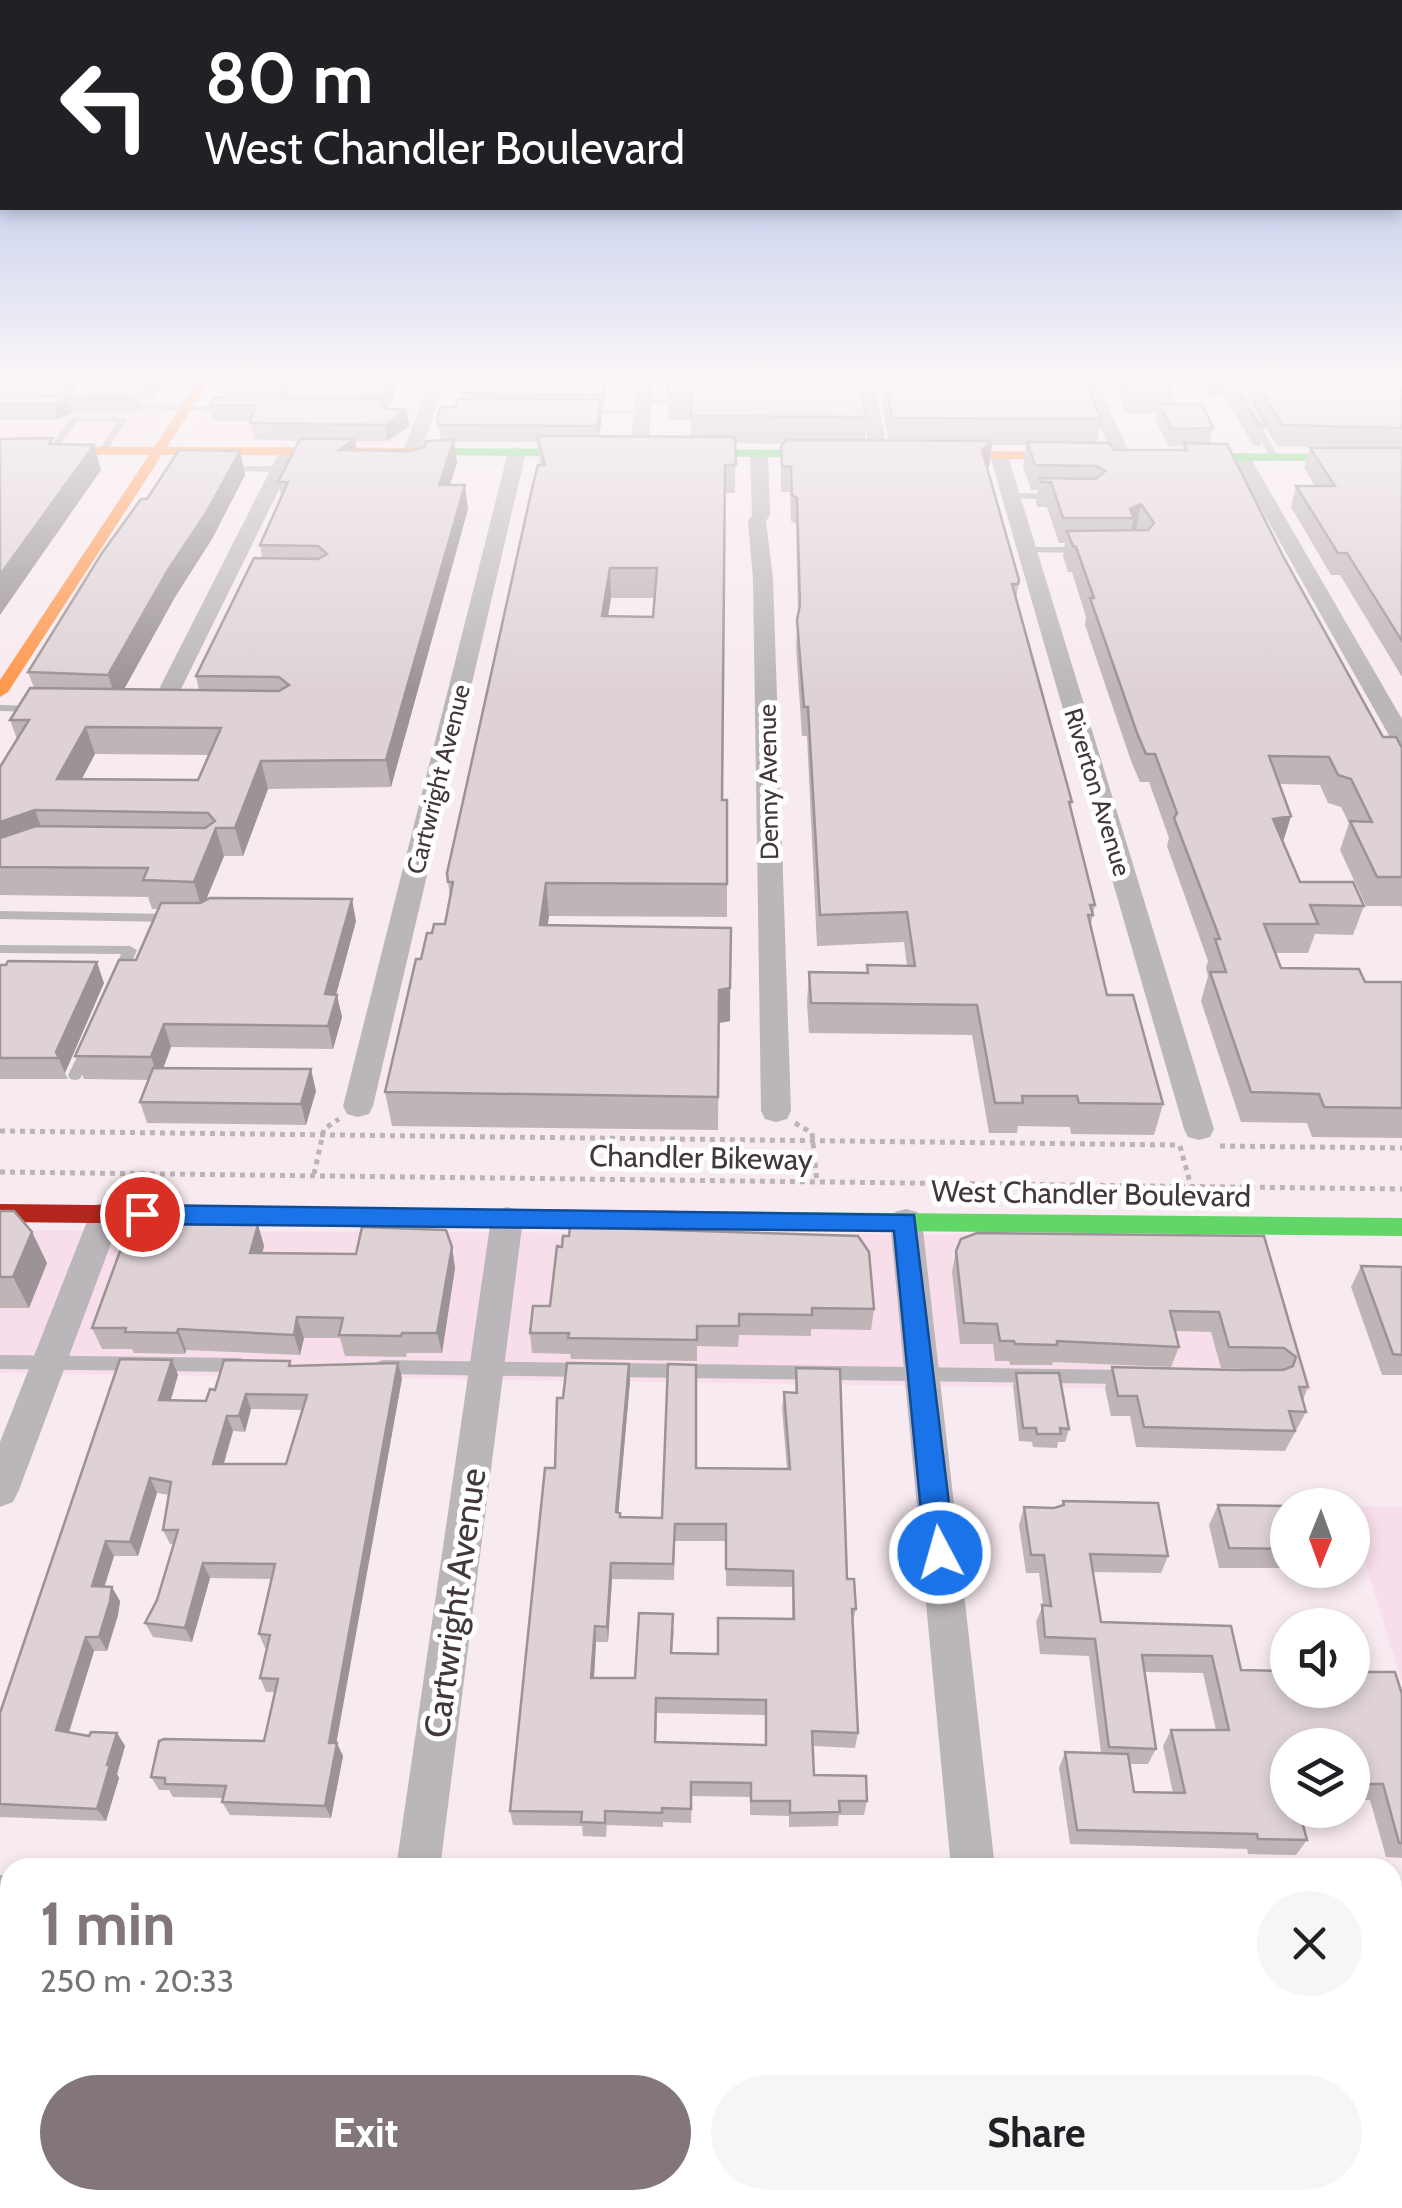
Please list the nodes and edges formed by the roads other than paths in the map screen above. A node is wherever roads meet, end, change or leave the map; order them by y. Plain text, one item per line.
1 (141, 483) edge
2 (274, 483) edge
3 (509, 483) edge
4 (760, 483) edge
5 (1007, 483) edge
6 (1255, 483) edge
7 (1011, 496) junction
8 (1076, 497) edge
9 (1026, 550) junction
10 (1088, 550) edge
11 (171, 687) edge
12 (0, 692) edge
13 (0, 708) edge
14 (46, 708) edge
15 (1402, 739) edge
16 (0, 916) edge
17 (188, 918) edge
18 (0, 948) edge
19 (114, 986) edge
20 (91, 1040) edge
21 (76, 1075) edge
22 (358, 1106) road end
23 (776, 1111) road end
24 (1205, 1140) road end
25 (0, 1213) edge
26 (106, 1214) junction
27 (506, 1219) junction
28 (906, 1222) junction
29 (1402, 1227) edge
30 (0, 1362) edge
31 (48, 1362) junction
32 (258, 1365) edge
33 (354, 1366) edge
34 (488, 1368) junction
35 (920, 1374) junction
36 (1136, 1377) edge
37 (0, 1490) edge
38 (419, 1858) edge
39 (972, 1858) edge

1 - 12 main road
2 - 11 street
3 - 22 street, Cartwright Avenue
4 - 23 street, Denny Avenue
5 - 7 street, Riverton Avenue
6 - 15 street
7 - 8 lane
7 - 9 street, Riverton Avenue
9 - 10 lane
9 - 24 street, Riverton Avenue
13 - 14 lane
16 - 17 lane
18 - 19 lane
20 - 21 lane
25 - 26 main road, West Chandler Boulevard
26 - 27 main road, West Chandler Boulevard
26 - 31 street
27 - 28 main road, West Chandler Boulevard
27 - 34 street, Cartwright Avenue
28 - 29 main road, West Chandler Boulevard
28 - 35 street
30 - 31 lane
31 - 32 lane
31 - 37 street
33 - 34 lane
34 - 35 lane
34 - 38 street, Cartwright Avenue
35 - 36 lane
35 - 39 street

